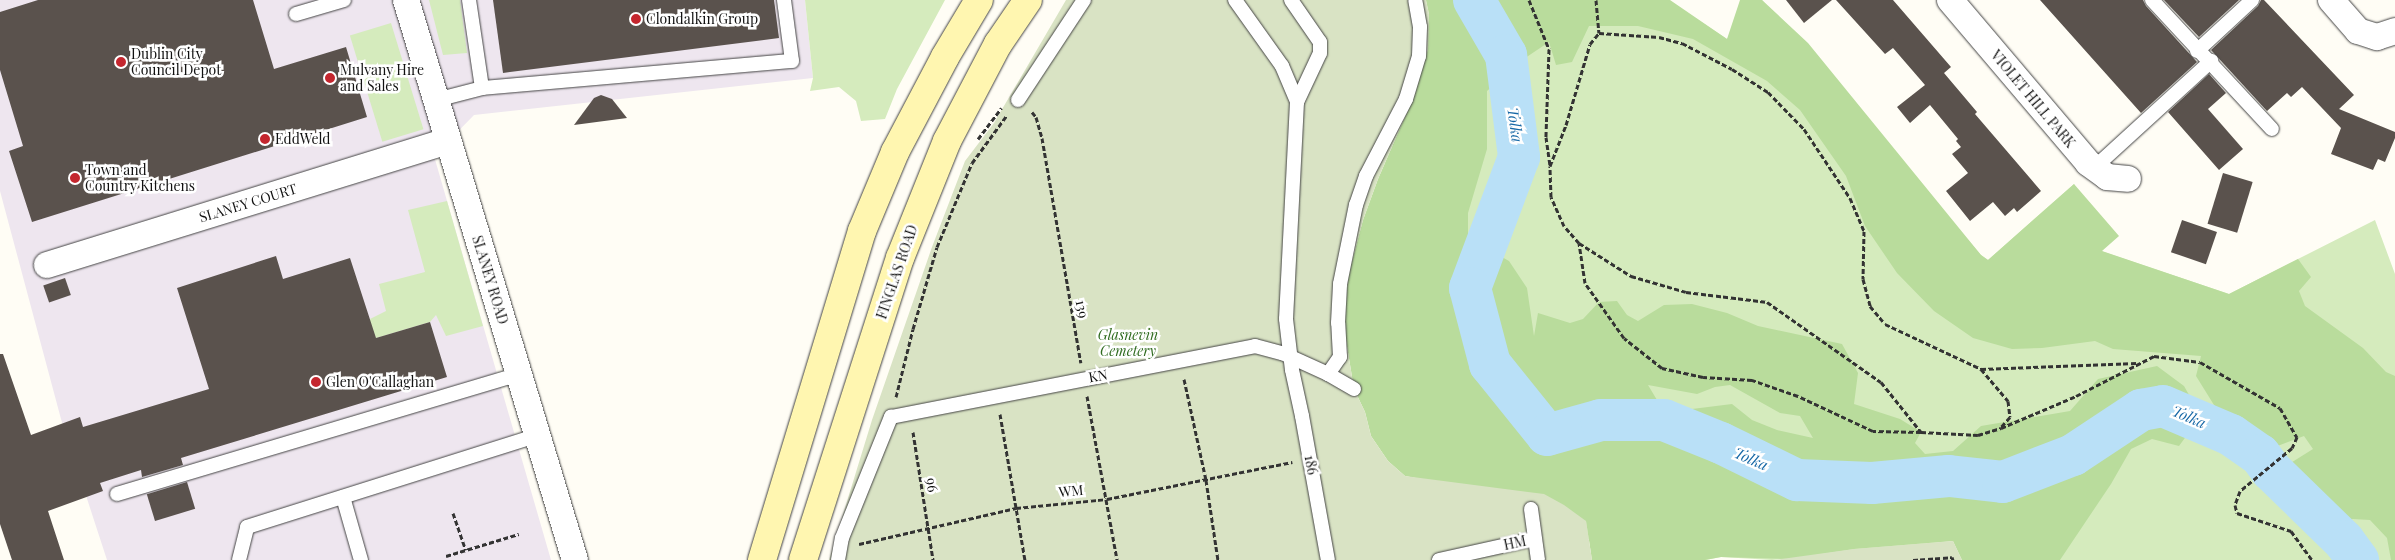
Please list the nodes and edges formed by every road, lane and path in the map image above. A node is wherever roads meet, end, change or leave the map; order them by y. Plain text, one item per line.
1 (344, 0) edge
2 (406, 0) edge
3 (469, 0) edge
4 (784, 0) edge
5 (979, 0) edge
6 (1028, 0) edge
7 (1084, 0) edge
8 (1235, 0) edge
9 (1291, 0) edge
10 (1416, 0) edge
11 (1528, 0) edge
12 (1596, 0) edge
13 (1950, 0) edge
14 (2152, 0) edge
15 (2252, 0) edge
16 (2331, 0) edge
17 (296, 14) dead end
18 (2395, 31) edge
19 (1598, 33) junction
20 (2197, 51) junction
21 (2211, 61) junction
22 (482, 88) junction
23 (436, 100) junction
24 (1012, 100) junction
25 (1297, 102) junction
26 (2272, 129) dead end
27 (448, 141) junction
28 (975, 144) dead end
29 (1550, 166) junction
30 (2094, 168) junction
31 (2128, 179) dead end
32 (1579, 244) junction
33 (47, 265) dead end
34 (1181, 361) junction
35 (1291, 363) junction
36 (2138, 363) junction
37 (1981, 369) junction
38 (519, 374) junction
39 (1328, 374) junction
40 (1084, 378) junction
41 (1354, 389) dead end
42 (998, 396) junction
43 (910, 414) junction
44 (892, 417) junction
45 (2001, 428) junction
46 (1921, 432) junction
47 (538, 435) junction
48 (1310, 458) junction
49 (1206, 480) junction
50 (117, 494) dead end
51 (342, 497) junction
52 (1107, 499) junction
53 (1016, 508) junction
54 (1531, 509) dead end
55 (453, 513) dead end
56 (927, 529) junction
57 (519, 534) dead end
58 (842, 538) junction
59 (1534, 539) junction
60 (466, 550) junction
61 (446, 556) dead end
62 (239, 560) edge
63 (361, 560) edge
64 (575, 560) edge
65 (762, 560) edge
66 (803, 560) edge
67 (838, 560) edge
68 (933, 560) edge
69 (1025, 560) edge
70 (1117, 560) edge
71 (1218, 560) edge
72 (1328, 560) edge
73 (1438, 560) edge
74 (1538, 560) edge
75 (1913, 560) edge
76 (1953, 560) edge
77 (2312, 560) edge

1 - 17 lane
2 - 23 street, SLANEY ROAD
3 - 22 lane
4 - 22 lane
5 - 65 main road
6 - 66 main road, FINGLAS ROAD
7 - 24 lane
8 - 25 lane
9 - 25 lane
10 - 39 lane
11 - 29 path
12 - 19 path
13 - 30 street, VIOLET HILL PARK
14 - 20 lane
15 - 20 lane
16 - 18 street
19 - 29 path
19 - 37 path
20 - 21 lane
21 - 26 lane
21 - 30 lane
22 - 23 lane
23 - 27 street, SLANEY ROAD
24 - 28 path
24 - 40 path, 139
24 - 44 path
25 - 35 lane, 186
27 - 33 street, SLANEY COURT
27 - 38 street, SLANEY ROAD
29 - 32 path
30 - 31 street, VIOLET HILL PARK
32 - 46 path
32 - 46 path
34 - 35 lane, KN
34 - 40 lane, KN
34 - 49 path
35 - 39 lane, KN
35 - 48 lane, 186
36 - 37 path
36 - 45 path
36 - 77 path
37 - 45 path
38 - 47 street, SLANEY ROAD
38 - 50 lane
39 - 41 lane, KN
40 - 42 lane, KN
40 - 52 path, 139
42 - 43 lane, KN
42 - 53 path
43 - 44 lane, KN
43 - 56 path, 96
44 - 58 lane
45 - 46 path
47 - 51 lane
47 - 64 street, SLANEY ROAD
48 - 49 path, WM
48 - 72 lane, 186
49 - 52 path, WM
49 - 71 path
51 - 62 lane
51 - 63 lane
52 - 53 path, WM
52 - 70 path, 139
53 - 56 path, WM
53 - 69 path
54 - 59 lane
55 - 60 path
56 - 58 path, WM
56 - 68 path, 96
57 - 60 path
58 - 67 lane
59 - 73 lane, HM
59 - 74 lane
60 - 61 path
75 - 76 path

